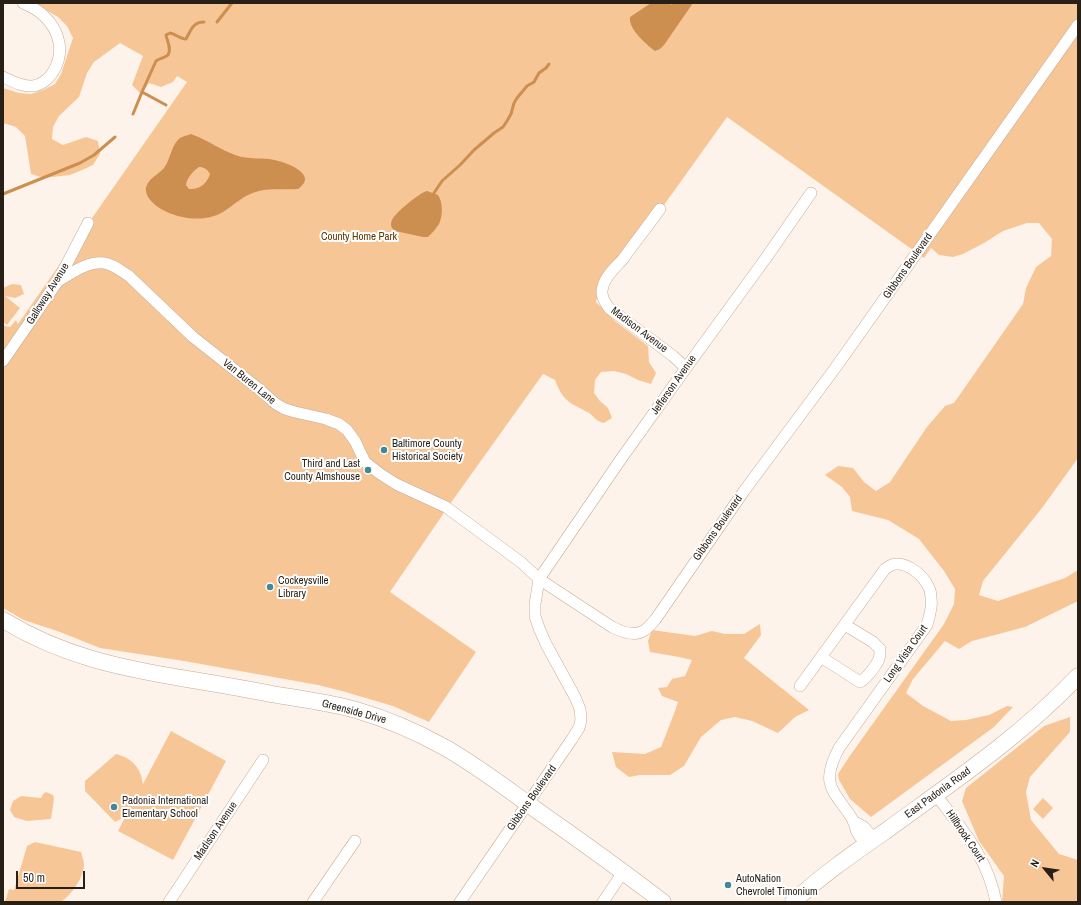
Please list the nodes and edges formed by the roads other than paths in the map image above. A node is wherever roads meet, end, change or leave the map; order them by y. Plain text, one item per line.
1 (23, 3) edge
2 (1078, 25) edge
3 (3, 77) edge
4 (811, 193) dead end
5 (660, 209) dead end
6 (88, 223) dead end
7 (58, 281) junction
8 (3, 361) edge
9 (686, 368) junction
10 (539, 579) junction
11 (3, 620) edge
12 (845, 624) junction
13 (821, 657) junction
14 (1078, 676) edge
15 (800, 686) dead end
16 (263, 760) dead end
17 (936, 795) junction
18 (528, 803) junction
19 (355, 841) dead end
20 (870, 842) junction
21 (623, 872) junction
22 (169, 902) edge
23 (313, 902) edge
24 (460, 902) edge
25 (603, 902) edge
26 (663, 902) edge
27 (793, 902) edge
28 (996, 902) edge

1 - 3 street
2 - 10 street, Gibbons Boulevard
4 - 9 street, Jefferson Avenue
5 - 9 street, Madison Avenue
6 - 7 street, Galloway Avenue
7 - 8 street, Galloway Avenue
7 - 10 street, Van Buren Lane
9 - 10 street, Jefferson Avenue
10 - 18 street, Gibbons Boulevard
11 - 18 street, Greenside Drive
12 - 13 street, Long Vista Court
12 - 13 street, Long Vista Court
12 - 20 street, Long Vista Court
13 - 15 street, Long Vista Court
14 - 17 street, East Padonia Road
16 - 22 street, Madison Avenue
17 - 20 street, East Padonia Road
17 - 28 street, Hillbrook Court
18 - 21 street, Greenside Drive
18 - 24 street, Gibbons Boulevard
19 - 23 street
20 - 27 street, East Padonia Road
21 - 25 street
21 - 26 street, Greenside Drive

